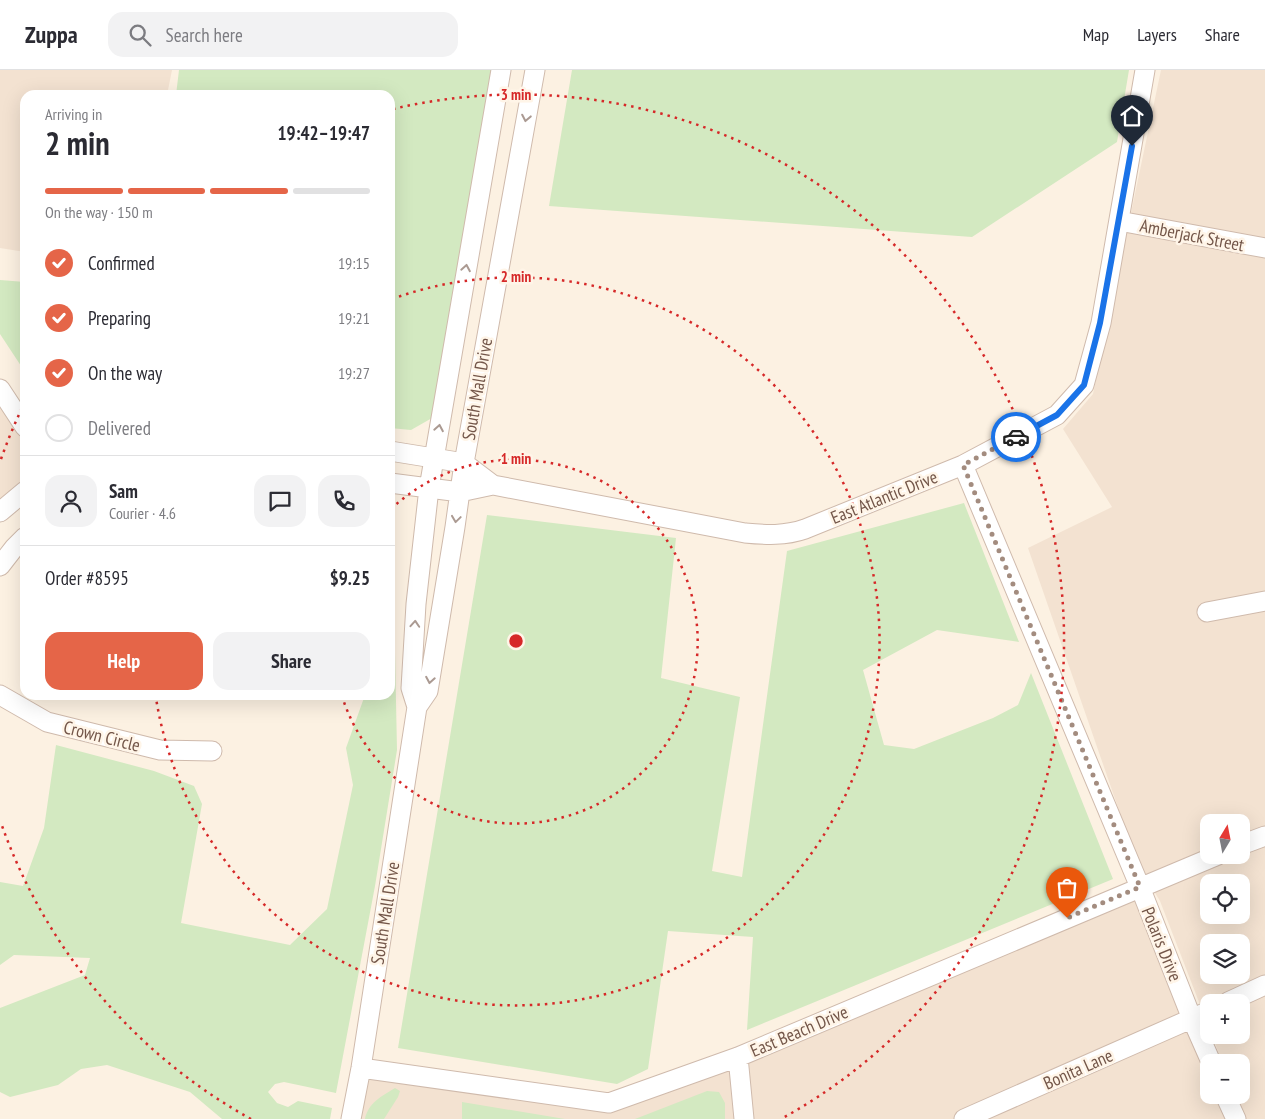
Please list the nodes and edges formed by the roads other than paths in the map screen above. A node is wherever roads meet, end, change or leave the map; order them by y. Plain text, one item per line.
1 (501, 70) edge
2 (535, 70) edge
3 (1145, 70) edge
4 (1118, 221) junction
5 (1265, 248) edge
6 (462, 294) junction
7 (493, 299) junction
8 (0, 389) edge
9 (20, 419) edge
10 (395, 452) edge
11 (434, 458) junction
12 (464, 463) junction
13 (963, 465) junction
14 (395, 484) edge
15 (493, 485) junction
16 (429, 488) junction
17 (460, 492) junction
18 (20, 495) edge
19 (0, 512) edge
20 (20, 542) edge
21 (0, 566) edge
22 (1265, 601) edge
23 (1207, 612) dead end
24 (0, 695) edge
25 (417, 707) junction
26 (212, 751) dead end
27 (1265, 836) edge
28 (1250, 842) edge
29 (1200, 862) edge
30 (1140, 887) junction
31 (1265, 985) edge
32 (1245, 994) edge
33 (1200, 1015) edge
34 (738, 1057) junction
35 (361, 1068) junction
36 (1229, 1104) edge
37 (351, 1119) edge
38 (744, 1119) edge
39 (964, 1119) edge
40 (1236, 1119) edge

6 -> 1 street, South Mall Drive
2 -> 7 street, South Mall Drive
3 - 4 street, East Atlantic Drive
4 - 5 street, Amberjack Street
4 - 13 street, East Atlantic Drive
6 - 7 street
11 -> 6 street, South Mall Drive
7 - 12 street, South Mall Drive
8 - 9 street
10 - 11 street
11 - 12 street
11 - 16 street, South Mall Drive
12 - 15 street, East Atlantic Drive
12 - 17 street, South Mall Drive
13 - 15 street, East Atlantic Drive
13 - 30 street, Polaris Drive
14 - 16 street, East Atlantic Drive
15 - 17 street, East Atlantic Drive
16 - 17 street, East Atlantic Drive
25 -> 16 street, South Mall Drive
17 -> 25 street, South Mall Drive
18 - 19 street
20 - 21 street
22 - 23 street
24 - 26 street, Crown Circle
25 - 35 street, South Mall Drive
27 - 28 street
29 - 30 street, East Beach Drive
30 - 33 street, Polaris Drive
30 - 34 street, East Beach Drive
31 - 32 street
33 - 39 street, Bonita Lane
34 - 35 street, East Beach Drive
34 - 38 street
35 - 37 street, South Mall Drive
36 - 40 street

